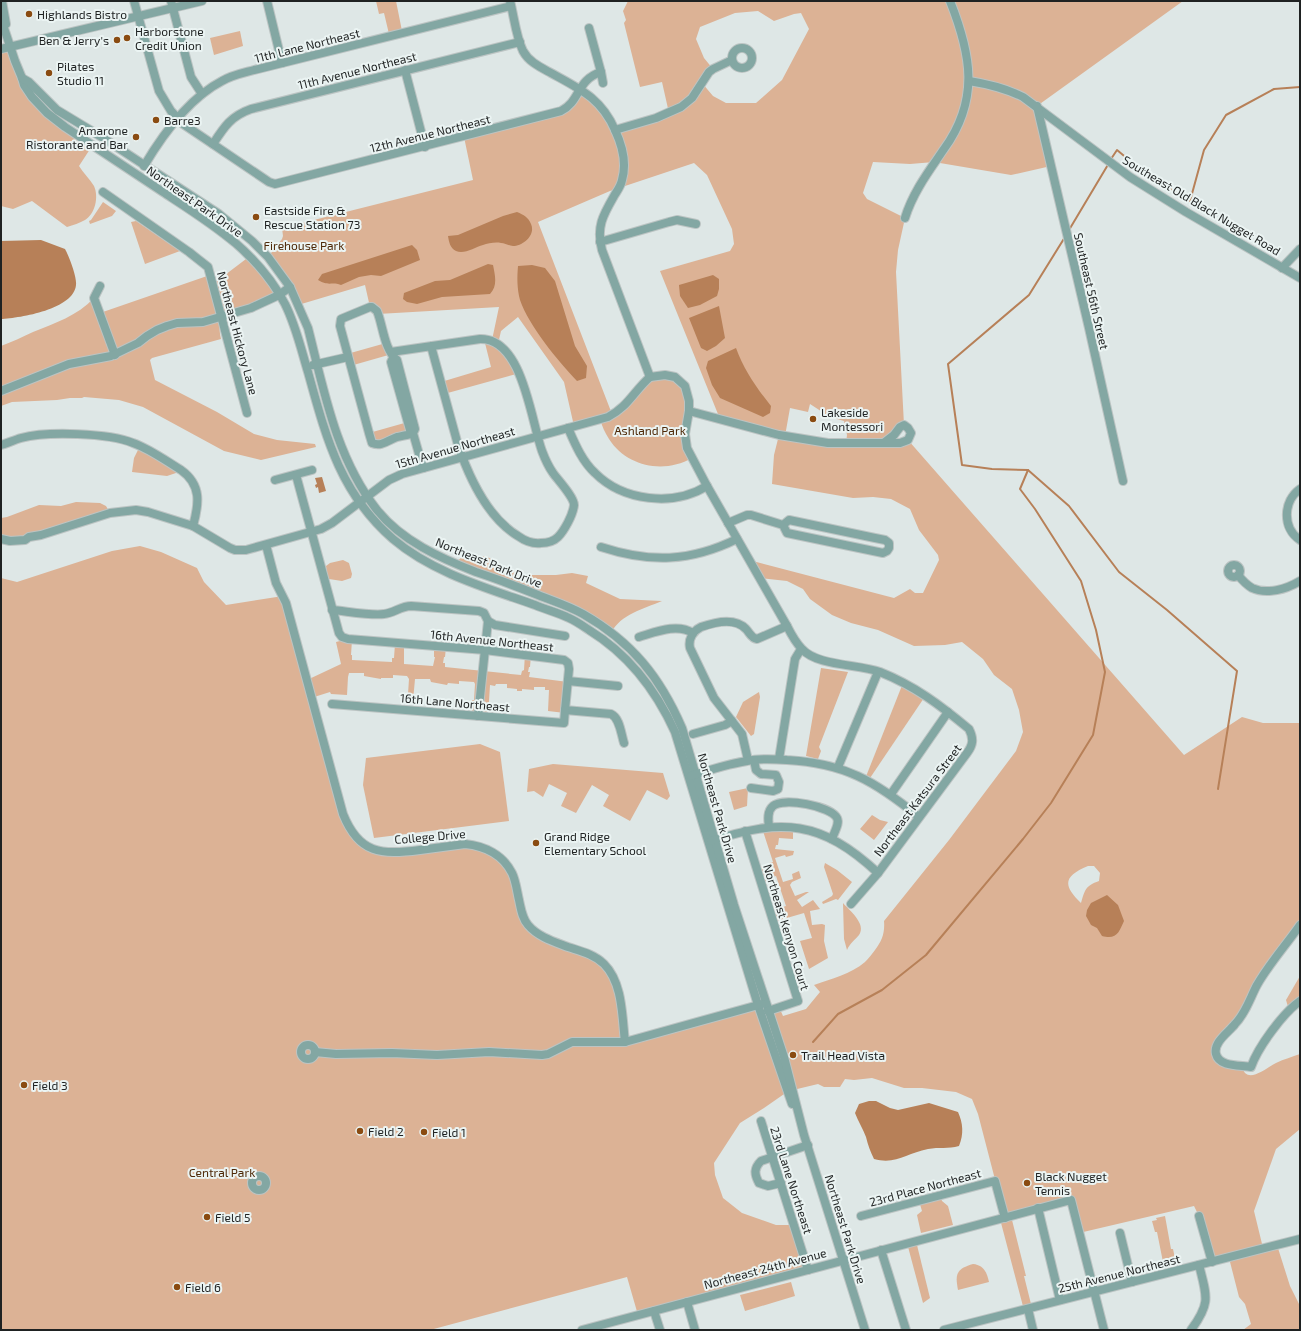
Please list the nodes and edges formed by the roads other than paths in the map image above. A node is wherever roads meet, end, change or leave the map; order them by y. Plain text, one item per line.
1 (2, 1) edge
2 (134, 1) edge
3 (202, 1) edge
4 (266, 1) edge
5 (950, 1) edge
6 (172, 4) edge
7 (511, 4) edge
8 (138, 16) junction
9 (1, 19) edge
10 (590, 28) dead end
11 (8, 37) junction
12 (520, 42) junction
13 (11, 47) junction
14 (1, 50) edge
15 (732, 60) dead end
16 (282, 63) junction
17 (405, 70) junction
18 (601, 72) junction
19 (22, 78) junction
20 (969, 81) junction
21 (603, 83) dead end
22 (580, 89) junction
23 (202, 94) junction
24 (1037, 106) junction
25 (177, 118) junction
26 (615, 130) junction
27 (213, 144) junction
28 (425, 147) junction
29 (144, 166) junction
30 (103, 192) dead end
31 (905, 218) dead end
32 (696, 224) dead end
33 (600, 242) junction
34 (1300, 249) edge
35 (1282, 268) junction
36 (1300, 278) edge
37 (100, 286) dead end
38 (290, 287) junction
39 (279, 295) junction
40 (222, 316) junction
41 (431, 346) junction
42 (115, 355) junction
43 (392, 355) junction
44 (348, 357) junction
45 (317, 364) junction
46 (306, 367) junction
47 (650, 377) junction
48 (1, 390) edge
49 (689, 411) junction
50 (248, 413) dead end
51 (568, 428) junction
52 (413, 433) junction
53 (538, 437) junction
54 (885, 442) dead end
55 (1, 445) edge
56 (462, 458) junction
57 (423, 468) junction
58 (312, 470) dead end
59 (296, 475) junction
60 (275, 480) dead end
61 (1123, 481) dead end
62 (707, 486) junction
63 (1300, 489) edge
64 (367, 497) junction
65 (360, 502) junction
66 (728, 524) junction
67 (783, 525) junction
68 (193, 526) junction
69 (311, 532) junction
70 (1, 539) edge
71 (737, 539) junction
72 (1300, 540) edge
73 (266, 545) junction
74 (601, 547) dead end
75 (1238, 576) dead end
76 (1300, 581) edge
77 (332, 610) junction
78 (488, 621) junction
79 (787, 626) junction
80 (693, 633) junction
81 (565, 636) dead end
82 (639, 637) dead end
83 (801, 649) junction
84 (485, 650) junction
85 (878, 672) junction
86 (568, 681) junction
87 (618, 686) dead end
88 (332, 704) dead end
89 (565, 710) junction
90 (948, 712) junction
91 (478, 716) junction
92 (732, 721) junction
93 (693, 734) dead end
94 (624, 743) dead end
95 (779, 759) junction
96 (751, 760) junction
97 (838, 767) junction
98 (692, 775) junction
99 (751, 788) dead end
100 (891, 794) junction
101 (919, 817) junction
102 (768, 827) junction
103 (745, 831) junction
104 (832, 838) junction
105 (712, 841) junction
106 (878, 873) junction
107 (851, 904) dead end
108 (1300, 925) edge
109 (1300, 1001) edge
110 (764, 1006) junction
111 (625, 1042) junction
112 (315, 1052) dead end
113 (761, 1121) dead end
114 (808, 1145) junction
115 (772, 1156) junction
116 (781, 1183) junction
117 (1038, 1208) junction
118 (861, 1216) dead end
119 (1199, 1216) dead end
120 (1005, 1218) junction
121 (1120, 1233) dead end
122 (1300, 1239) edge
123 (881, 1250) junction
124 (843, 1260) junction
125 (1212, 1262) junction
126 (1199, 1265) junction
127 (808, 1270) junction
128 (1132, 1282) junction
129 (1094, 1292) junction
130 (1060, 1300) junction
131 (687, 1302) junction
132 (1028, 1309) junction
133 (654, 1311) junction
134 (949, 1329) edge
135 (582, 1330) edge
136 (660, 1330) edge
137 (695, 1330) edge
138 (865, 1330) edge
139 (906, 1330) edge
140 (1033, 1330) edge
141 (1104, 1330) edge
142 (1191, 1330) edge

1 - 11 street, Northeast Park Drive
2 - 8 street
3 - 6 street
4 - 16 street
5 - 20 street
6 - 8 street
6 - 23 street
7 - 12 street
7 - 16 street, 11th Lane Northeast
8 - 13 street
8 - 25 street
9 - 11 street, Northeast Park Drive
10 - 18 street
11 - 13 street, Northeast Park Drive
12 - 17 street, 11th Avenue Northeast
12 - 22 street
13 - 14 street
13 - 19 street, Northeast Park Drive
15 - 26 street
16 - 23 street, 11th Lane Northeast
17 - 27 street, 11th Avenue Northeast
17 - 28 street
18 - 21 street
18 - 22 street, 12th Avenue Northeast
19 - 29 street, Northeast Park Drive
19 - 39 street, Northeast Park Drive
20 - 24 street, Southeast Old Black Nugget Road
20 - 31 street
22 - 26 street
22 - 28 street, 12th Avenue Northeast
23 - 25 street, 11th Lane Northeast
24 - 35 street, Southeast Old Black Nugget Road
24 - 61 street, Southeast 56th Street
25 - 27 street
25 - 29 street, 11th Lane Northeast
26 - 33 street
27 - 28 street, 12th Avenue Northeast
29 - 38 street, Northeast Park Drive
30 - 40 street, Northeast Hickory Lane
32 - 33 street
33 - 47 street
34 - 35 street
35 - 36 street, Southeast Old Black Nugget Road
37 - 42 street
38 - 39 street
38 - 45 street, Northeast Park Drive
39 - 40 street
39 - 46 street, Northeast Park Drive
40 - 42 street
40 - 50 street, Northeast Hickory Lane
41 - 43 street
41 - 53 street
41 - 56 street
42 - 48 street
43 - 44 street
43 - 52 street
44 - 45 street
44 - 52 street
45 - 46 street
45 - 64 street, Northeast Park Drive
46 - 65 street, Northeast Park Drive
47 - 49 street, Northeast Katsura Street
47 - 51 street, 15th Avenue Northeast
49 - 54 street
49 - 62 street, Northeast Katsura Street
51 - 53 street, 15th Avenue Northeast
51 - 62 street
52 - 57 street
53 - 56 street, 15th Avenue Northeast
53 - 56 street
55 - 68 street
56 - 57 street, 15th Avenue Northeast
57 - 64 street, 15th Avenue Northeast
58 - 59 street
59 - 60 street
59 - 69 street
62 - 66 street, Northeast Katsura Street
63 - 72 street
64 - 65 street, 15th Avenue Northeast
64 - 98 street, Northeast Park Drive
65 - 69 street, 15th Avenue Northeast
65 - 98 street, Northeast Park Drive
66 - 67 street
66 - 71 street, Northeast Katsura Street
67 - 67 street
68 - 70 street, 15th Avenue Northeast
68 - 73 street, 15th Avenue Northeast
69 - 73 street, 15th Avenue Northeast
69 - 77 street
71 - 74 street
71 - 79 street, Northeast Katsura Street
73 - 111 street, College Drive
75 - 76 street
77 - 78 street
77 - 84 street, 16th Avenue Northeast
78 - 81 street
78 - 84 street
79 - 80 street
79 - 83 street, Northeast Katsura Street
80 - 82 street
80 - 92 street
83 - 85 street, Northeast Katsura Street
83 - 95 street
84 - 86 street, 16th Avenue Northeast
84 - 91 street
85 - 90 street, Northeast Katsura Street
85 - 97 street
86 - 87 street
86 - 89 street, 16th Avenue Northeast
88 - 91 street, 16th Lane Northeast
89 - 91 street, 16th Lane Northeast
89 - 94 street
90 - 100 street
90 - 101 street, Northeast Katsura Street
92 - 93 street
92 - 96 street
95 - 96 street
95 - 97 street
96 - 98 street
96 - 99 street
97 - 100 street
98 - 105 street, Northeast Park Drive
100 - 101 street
101 - 106 street, Northeast Katsura Street
102 - 103 street
102 - 104 street
102 - 104 street
103 - 105 street
103 - 110 street, Northeast Kenyon Court
104 - 106 street
105 - 110 street, Northeast Park Drive
106 - 107 street, Northeast Katsura Street
108 - 109 street
110 - 111 street
110 - 114 street, Northeast Park Drive
111 - 112 street
113 - 115 street, 23rd Lane Northeast
114 - 115 street
114 - 124 street, Northeast Park Drive
115 - 116 street, 23rd Lane Northeast
115 - 116 street
116 - 127 street, 23rd Lane Northeast
117 - 120 street, Northeast 24th Avenue
117 - 129 street, Northeast 24th Avenue
117 - 130 street
118 - 120 street, 23rd Place Northeast
119 - 125 street
120 - 123 street, Northeast 24th Avenue
121 - 128 street
122 - 125 street, 25th Avenue Northeast
123 - 124 street, Northeast 24th Avenue
123 - 139 street
124 - 127 street, Northeast 24th Avenue
124 - 138 street, Northeast Park Drive
125 - 126 street, 25th Avenue Northeast
126 - 128 street, 25th Avenue Northeast
126 - 142 street
127 - 131 street, Northeast 24th Avenue
128 - 129 street, 25th Avenue Northeast
129 - 130 street, 25th Avenue Northeast
129 - 141 street
130 - 132 street, 25th Avenue Northeast
131 - 133 street, Northeast 24th Avenue
131 - 137 street
132 - 134 street, 25th Avenue Northeast
132 - 140 street
133 - 135 street, Northeast 24th Avenue
133 - 136 street

